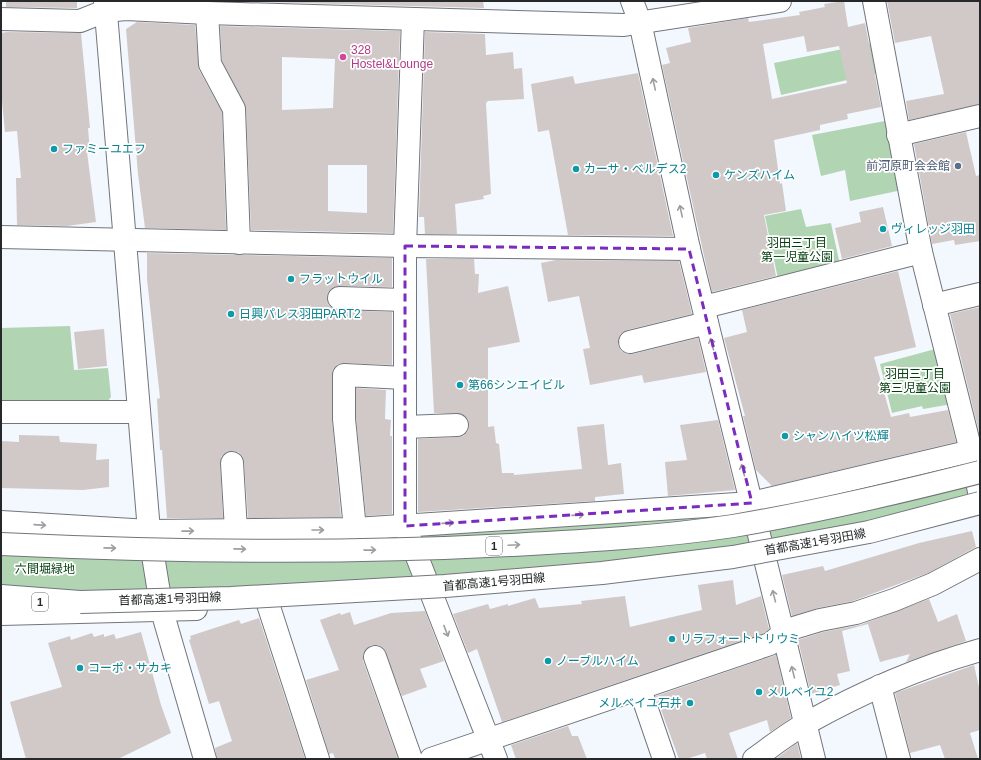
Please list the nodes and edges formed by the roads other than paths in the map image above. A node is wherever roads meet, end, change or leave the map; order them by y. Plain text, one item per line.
1 (632, 1) edge
2 (780, 1) edge
3 (874, 1) edge
4 (105, 6) edge
5 (302, 8) edge
6 (207, 13) junction
7 (1, 19) edge
8 (413, 19) junction
9 (640, 22) junction
10 (980, 116) edge
11 (898, 135) junction
12 (1, 237) edge
13 (124, 239) junction
14 (239, 243) junction
15 (405, 246) junction
16 (689, 249) junction
17 (921, 252) junction
18 (980, 294) edge
19 (339, 298) dead end
20 (405, 300) junction
21 (934, 305) junction
22 (705, 315) junction
23 (630, 342) dead end
24 (405, 378) junction
25 (1, 412) edge
26 (139, 412) junction
27 (457, 425) dead end
28 (405, 427) junction
29 (976, 450) edge
30 (232, 463) dead end
31 (980, 472) edge
32 (980, 497) edge
33 (752, 503) junction
34 (980, 503) edge
35 (980, 513) edge
36 (1, 522) edge
37 (405, 526) junction
38 (355, 529) junction
39 (236, 530) junction
40 (149, 532) junction
41 (1, 544) edge
42 (78, 547) junction
43 (1, 549) edge
44 (980, 559) edge
45 (766, 562) junction
46 (432, 595) junction
47 (1, 596) edge
48 (1, 602) edge
49 (80, 602) junction
50 (268, 604) junction
51 (162, 611) junction
52 (1, 614) edge
53 (783, 634) junction
54 (980, 650) edge
55 (375, 657) dead end
56 (880, 686) junction
57 (640, 689) junction
58 (806, 723) junction
59 (492, 749) edge
60 (205, 759) edge
61 (318, 759) edge
62 (412, 759) edge
63 (431, 759) edge
64 (664, 759) edge
65 (754, 759) edge
66 (814, 759) edge
67 (899, 759) edge

1 - 9 main road
2 - 9 main road
3 - 11 main road
4 - 6 main road
4 - 7 main road
4 - 13 main road
5 - 6 main road
5 - 8 main road
6 - 14 main road
8 - 9 main road
8 - 15 main road
16 -> 9 main road
10 - 11 main road
11 - 17 main road
12 - 13 main road
13 - 14 main road
13 - 26 main road
14 - 15 main road
15 - 16 main road
15 - 20 main road
16 - 22 main road
17 - 21 main road
17 - 22 main road
18 - 21 main road
19 - 20 main road
20 - 24 main road
21 - 29 main road
22 - 23 main road
33 -> 22 main road
24 - 28 main road
24 - 38 main road
25 - 26 main road
26 - 40 main road
27 - 28 main road
28 - 37 main road
29 - 32 main road
29 - 33 main road
30 - 39 main road
42 -> 31 main road, 1, bridge
37 -> 33 main road
33 - 45 main road
34 - 49 main road, 首都高速1号羽田線 / 1, bridge
35 - 45 main road
36 -> 40 main road
37 - 38 main road
37 - 46 main road
39 -> 38 main road
40 -> 39 main road
40 - 51 main road
41 - 42 main road, 1, bridge
42 - 43 main road, bridge
44 - 53 main road
45 - 46 main road
53 -> 45 main road
46 - 50 main road
46 -> 59 main road
47 - 49 main road
48 - 49 main road, 首都高速1号羽田線 / 1
50 - 51 main road
50 - 61 main road
51 - 52 main road
51 - 60 main road
53 - 57 main road
58 -> 53 main road
54 - 56 main road
55 - 62 main road
56 - 58 main road
56 - 67 main road
57 - 59 main road
57 - 64 main road
58 - 65 main road
58 - 66 main road
59 - 63 main road

